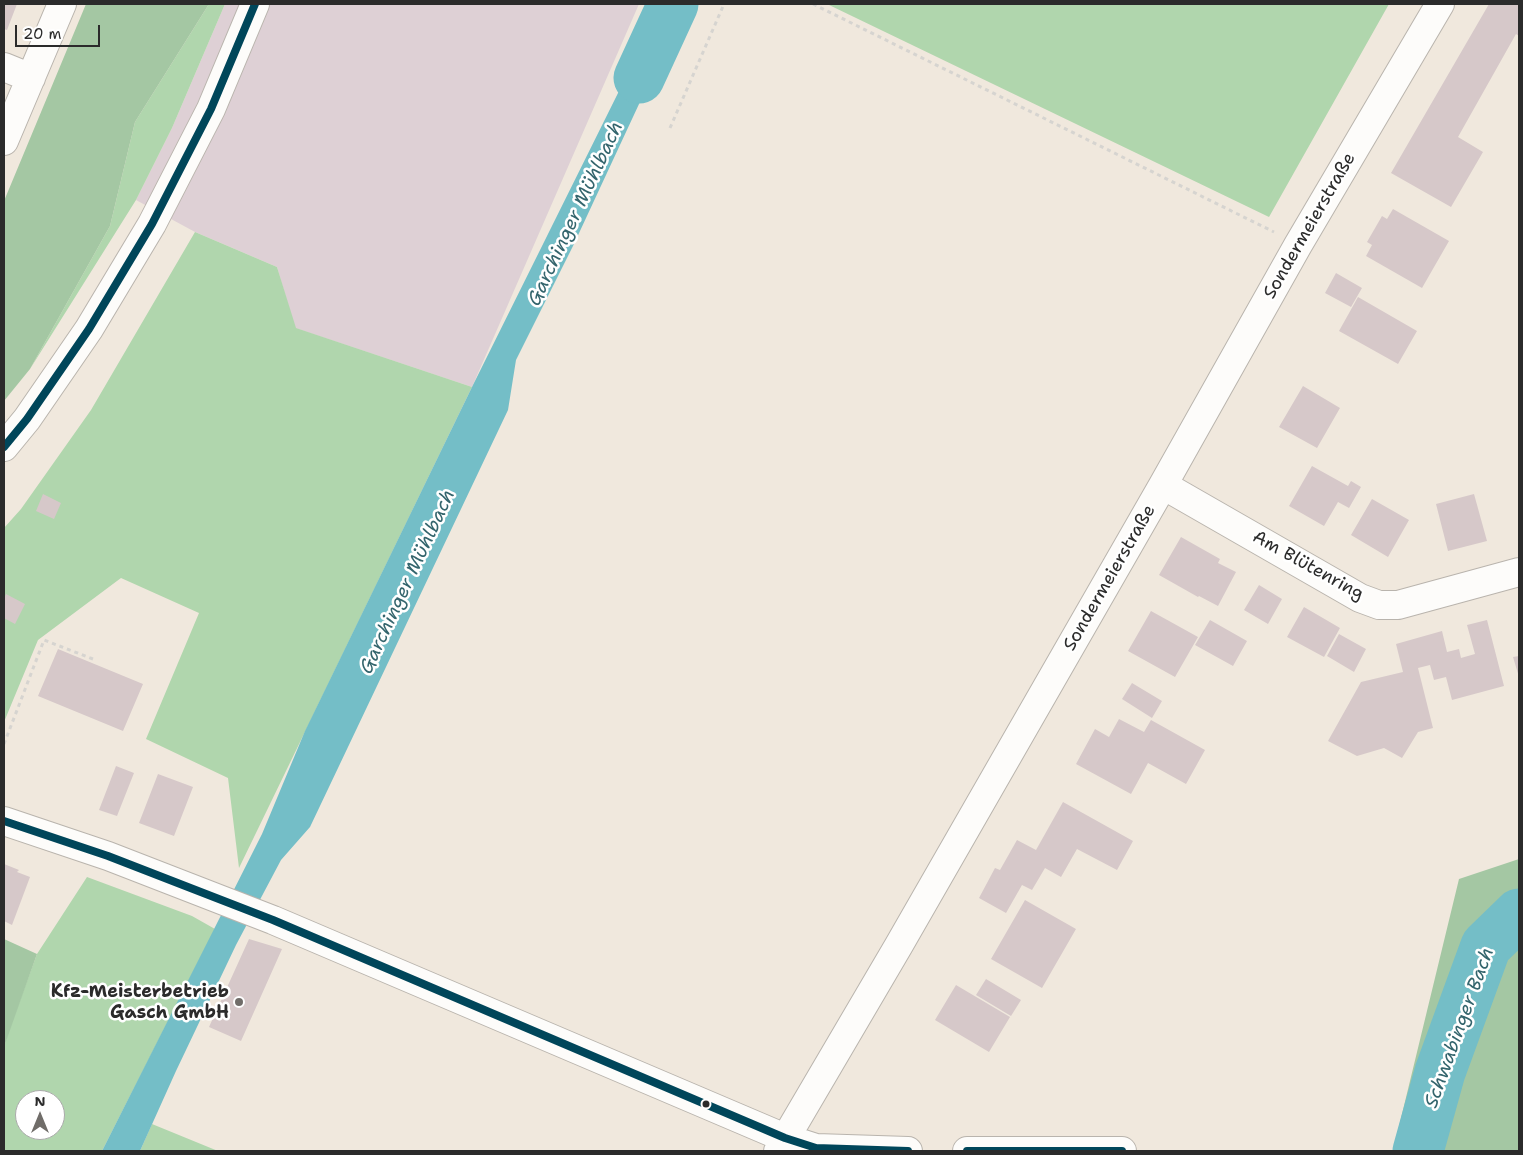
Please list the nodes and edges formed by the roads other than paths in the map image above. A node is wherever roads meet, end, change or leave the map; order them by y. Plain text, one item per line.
1 (62, 4) edge
2 (255, 4) edge
3 (1440, 4) edge
4 (4, 67) edge
5 (31, 78) junction
6 (4, 141) edge
7 (4, 447) edge
8 (1163, 484) junction
9 (1519, 572) edge
10 (4, 820) edge
11 (781, 1145) edge
12 (908, 1151) edge
13 (967, 1151) edge
14 (1122, 1151) edge

1 - 5 street
2 - 7 street
3 - 8 street, Sondermeierstraße
4 - 5 street
5 - 6 street
8 - 9 street, Am Blütenring
8 - 11 street, Sondermeierstraße
10 - 11 street
11 - 12 street
13 - 14 street

